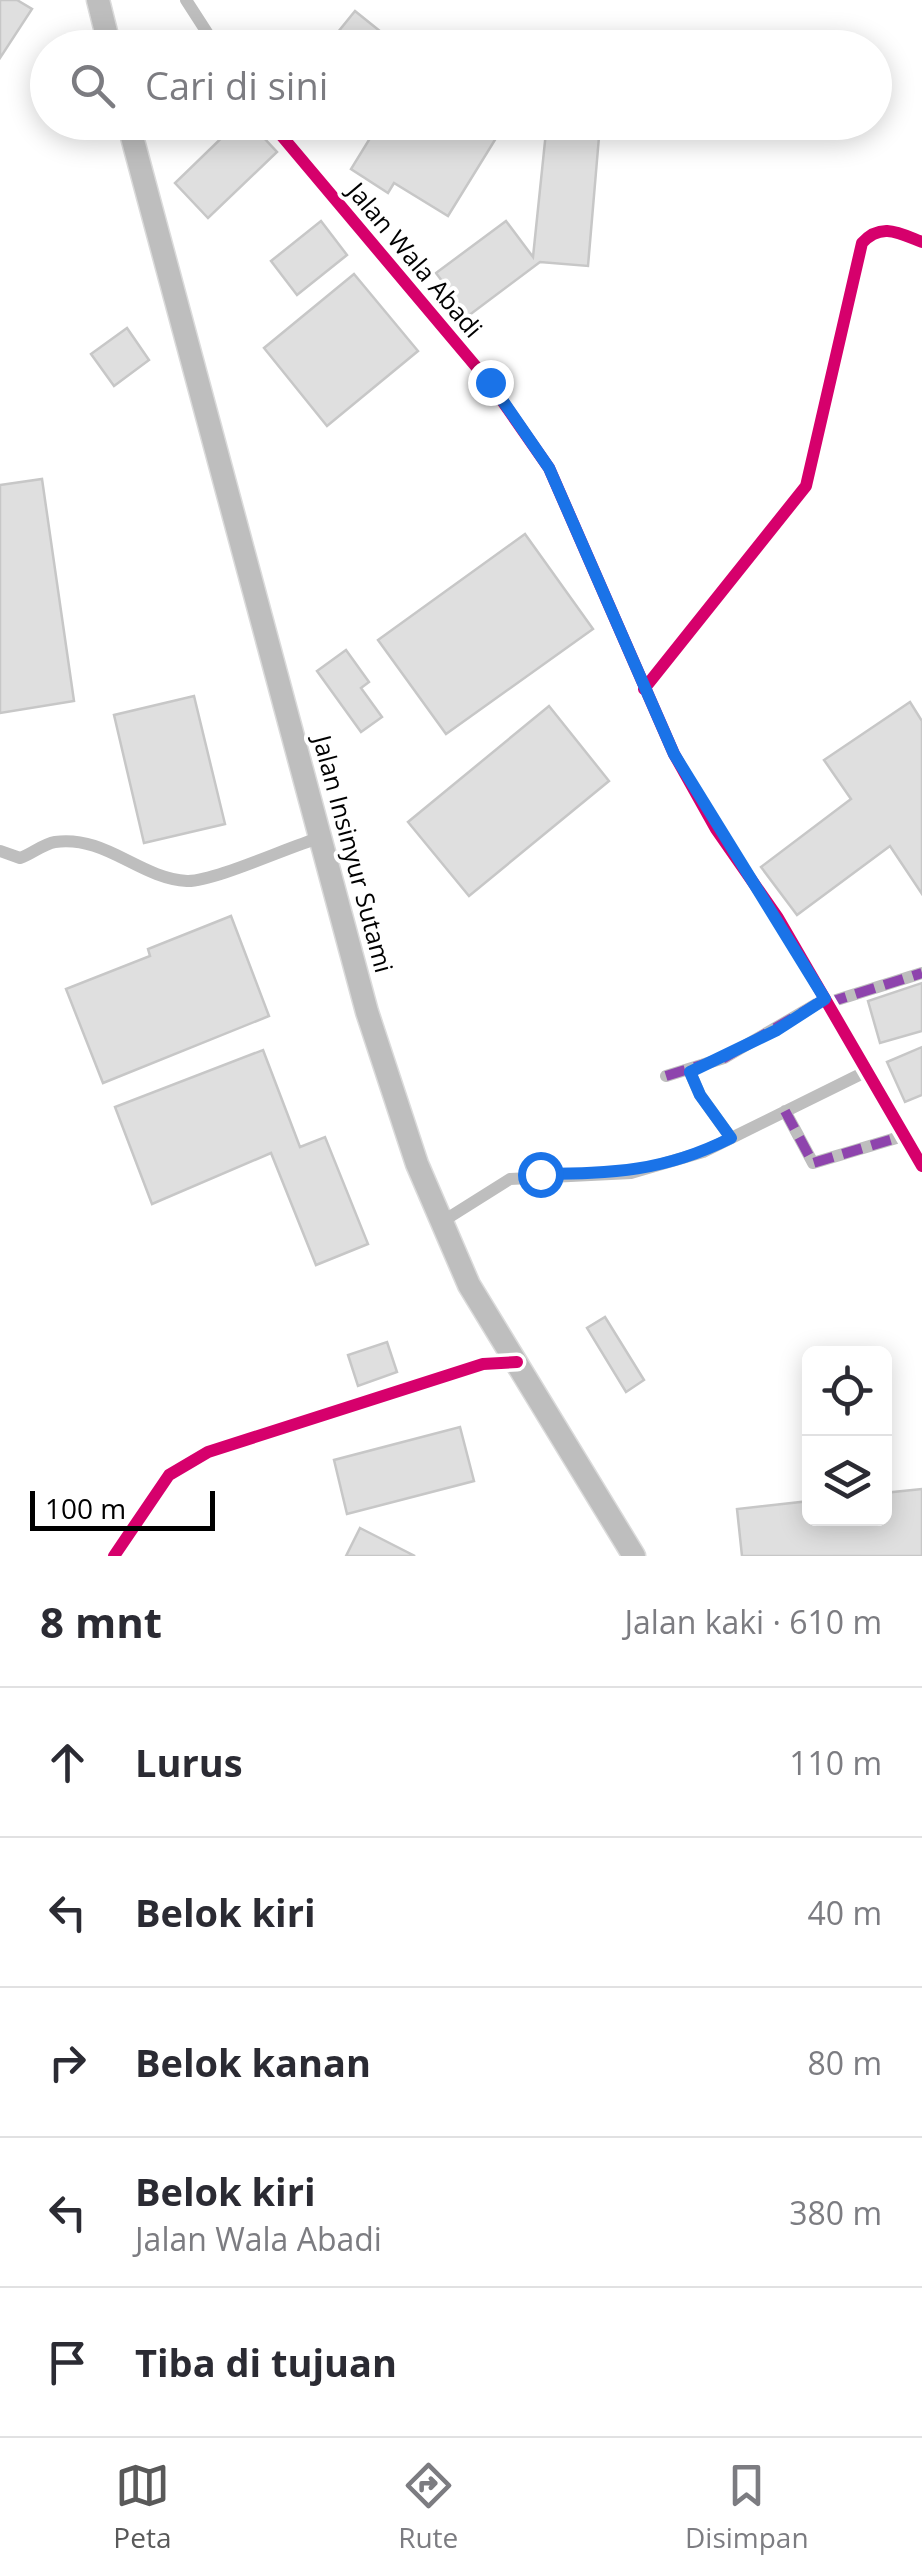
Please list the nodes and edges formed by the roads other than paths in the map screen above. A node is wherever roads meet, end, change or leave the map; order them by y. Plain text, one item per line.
1 (98, 0) edge
2 (186, 0) edge
3 (106, 30) edge
4 (205, 30) edge
5 (132, 140) edge
6 (285, 140) edge
7 (922, 242) edge
8 (644, 690) junction
9 (319, 838) junction
10 (0, 851) edge
11 (922, 973) edge
12 (826, 1001) junction
13 (690, 1072) junction
14 (864, 1072) junction
15 (666, 1076) dead end
16 (785, 1111) junction
17 (903, 1136) junction
18 (731, 1138) junction
19 (922, 1166) edge
20 (440, 1223) junction
21 (518, 1362) junction
22 (114, 1556) edge
23 (634, 1556) edge

1 - 3 highway
2 - 4 street
5 - 9 highway, Jalan Insinyur Sutami
6 - 8 street, Jalan Wala Abadi
7 - 8 street
8 - 12 street, Jalan Wala Abadi
9 - 10 street
9 - 20 highway, Jalan Insinyur Sutami
11 - 12 street
12 - 13 street
12 - 14 street, Jalan Wala Abadi
13 - 15 street
13 - 18 street
14 - 16 street
14 - 17 street, Jalan Wala Abadi
16 - 17 street
16 - 18 street
17 - 19 street, Jalan Wala Abadi
18 - 20 street
20 - 21 highway, Jalan Insinyur Sutami
21 - 22 street
21 - 23 highway, Jalan Insinyur Sutami

